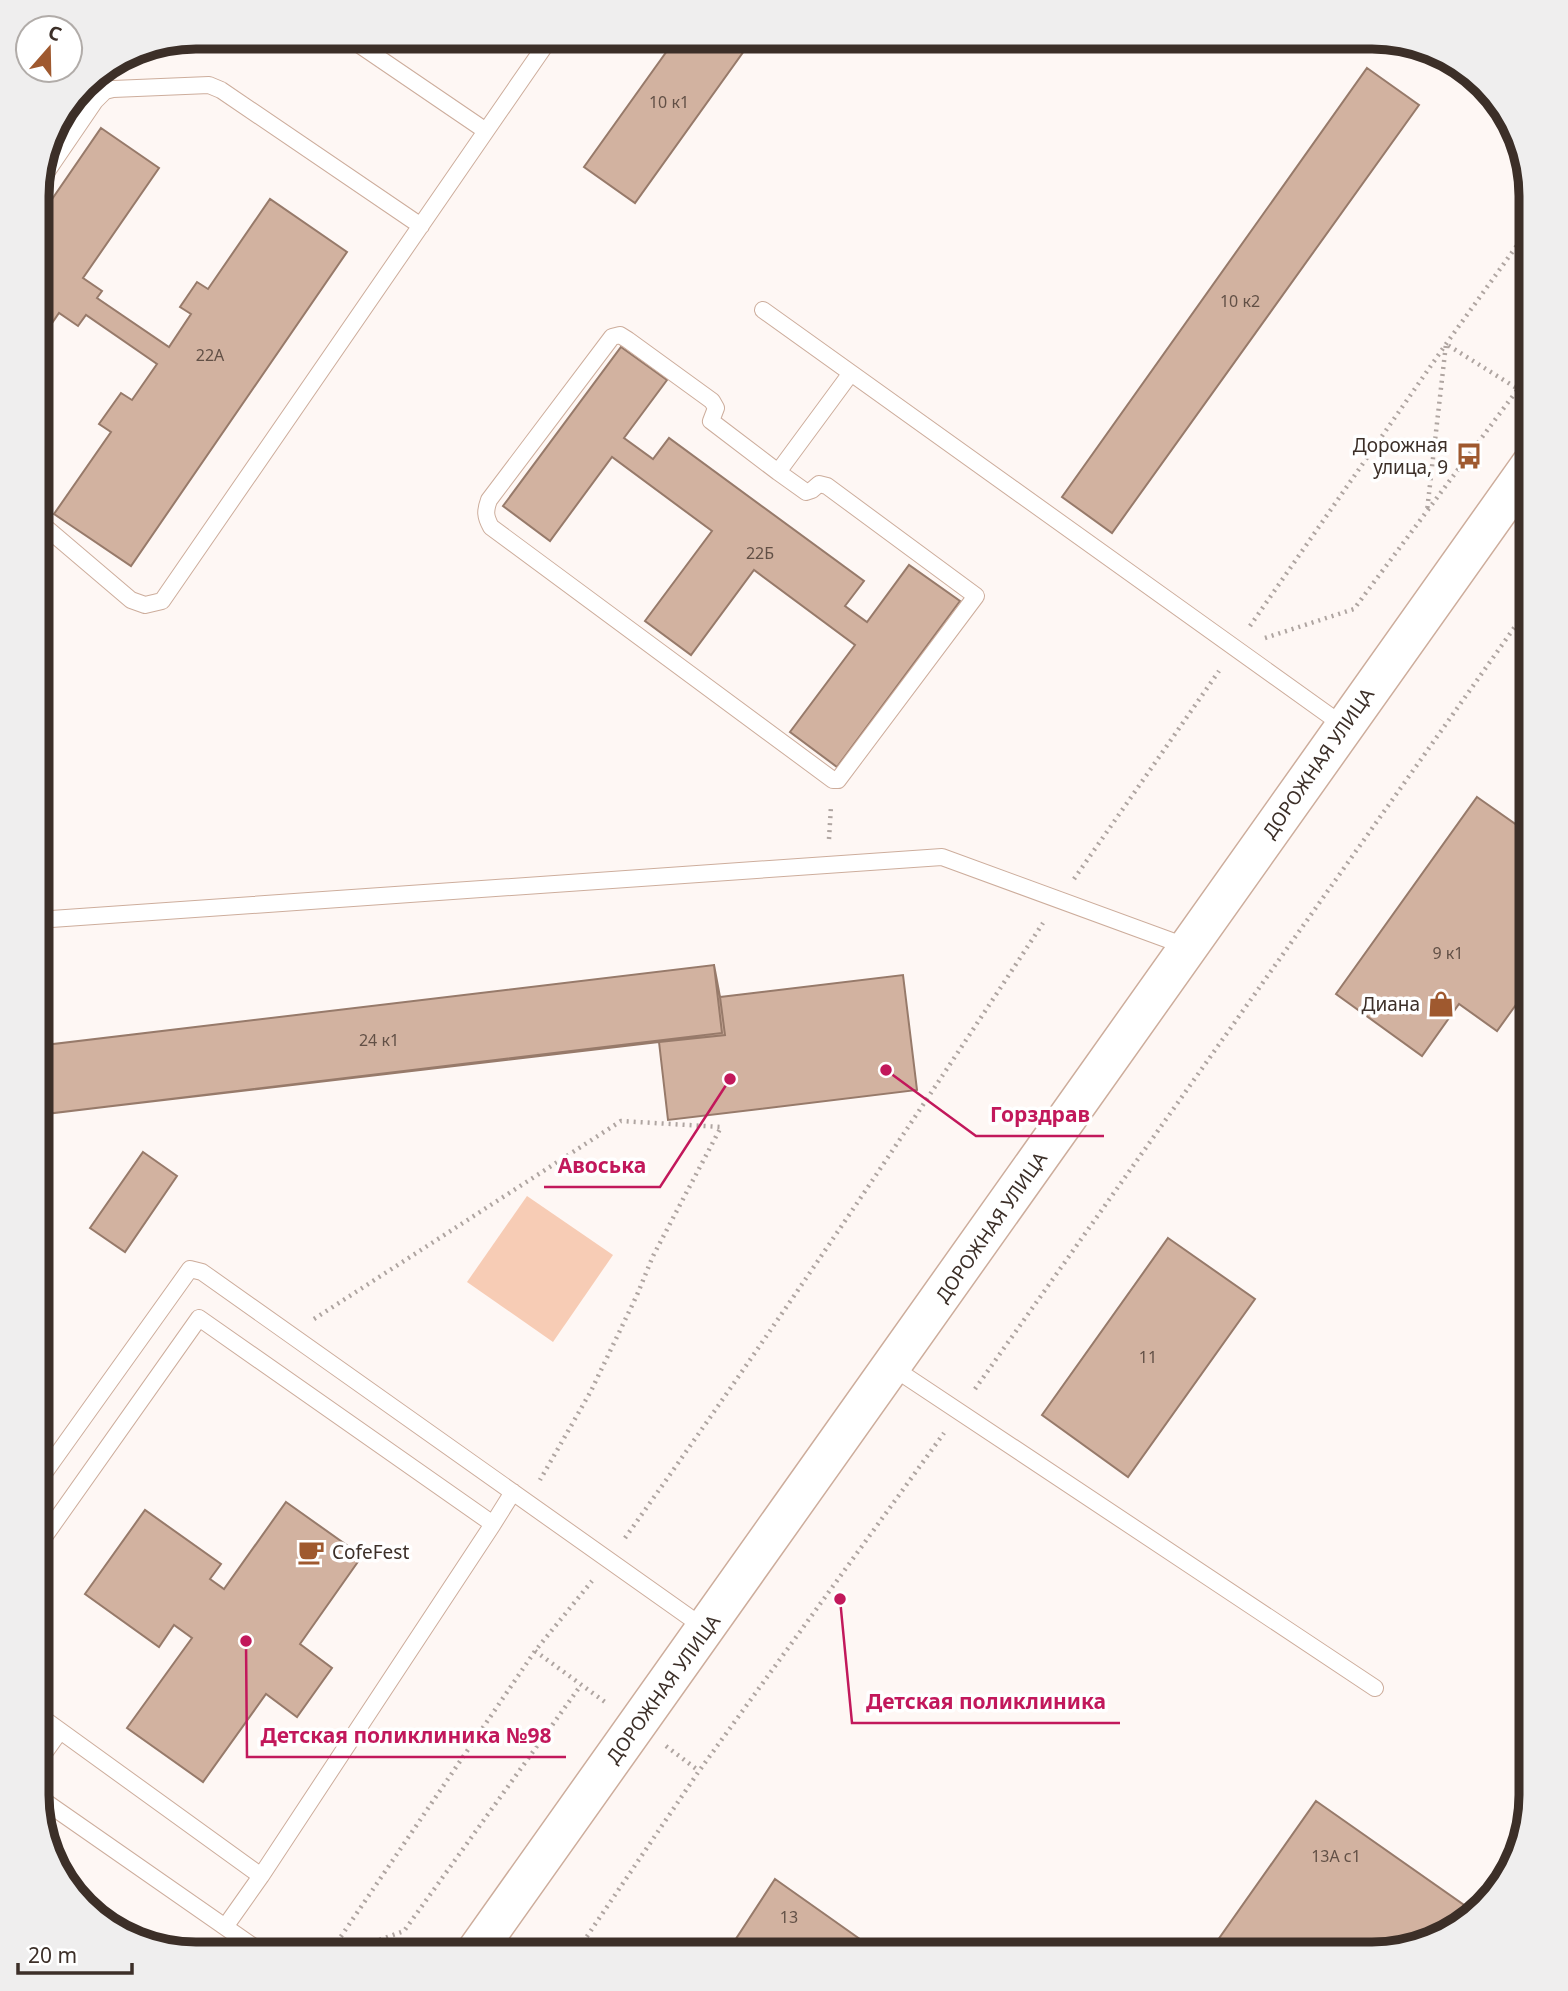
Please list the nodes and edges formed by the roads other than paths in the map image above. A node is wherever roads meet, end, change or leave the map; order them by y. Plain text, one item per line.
1 (366, 49) edge
2 (543, 49) edge
3 (486, 131) junction
4 (53, 163) edge
5 (421, 226) junction
6 (763, 310) dead end
7 (851, 373) junction
8 (778, 472) junction
9 (1519, 481) edge
10 (49, 530) edge
11 (1344, 726) junction
12 (49, 918) edge
13 (1188, 947) junction
14 (892, 1367) junction
15 (49, 1466) edge
16 (513, 1492) junction
17 (493, 1524) junction
18 (49, 1530) edge
19 (706, 1629) junction
20 (1375, 1688) dead end
21 (49, 1723) edge
22 (60, 1731) junction
23 (49, 1746) edge
24 (50, 1815) edge
25 (261, 1876) junction
26 (225, 1927) junction
27 (247, 1942) edge
28 (483, 1942) edge

1 - 3 lane
2 - 3 lane
3 - 5 lane
4 - 5 lane
5 - 10 lane
6 - 7 lane
7 - 8 lane
7 - 11 lane
8 - 8 lane
9 - 11 main road, ДОРОЖНАЯ УЛИЦА
11 - 13 main road, ДОРОЖНАЯ УЛИЦА
12 - 13 lane
13 - 14 main road, ДОРОЖНАЯ УЛИЦА
14 - 19 main road, ДОРОЖНАЯ УЛИЦА
14 - 20 lane
15 - 16 lane
16 - 17 lane
16 - 19 lane
17 - 18 lane
17 - 25 lane
19 - 28 main road, ДОРОЖНАЯ УЛИЦА
21 - 22 lane
22 - 23 lane
22 - 25 lane
24 - 26 lane
25 - 26 lane
26 - 27 lane

